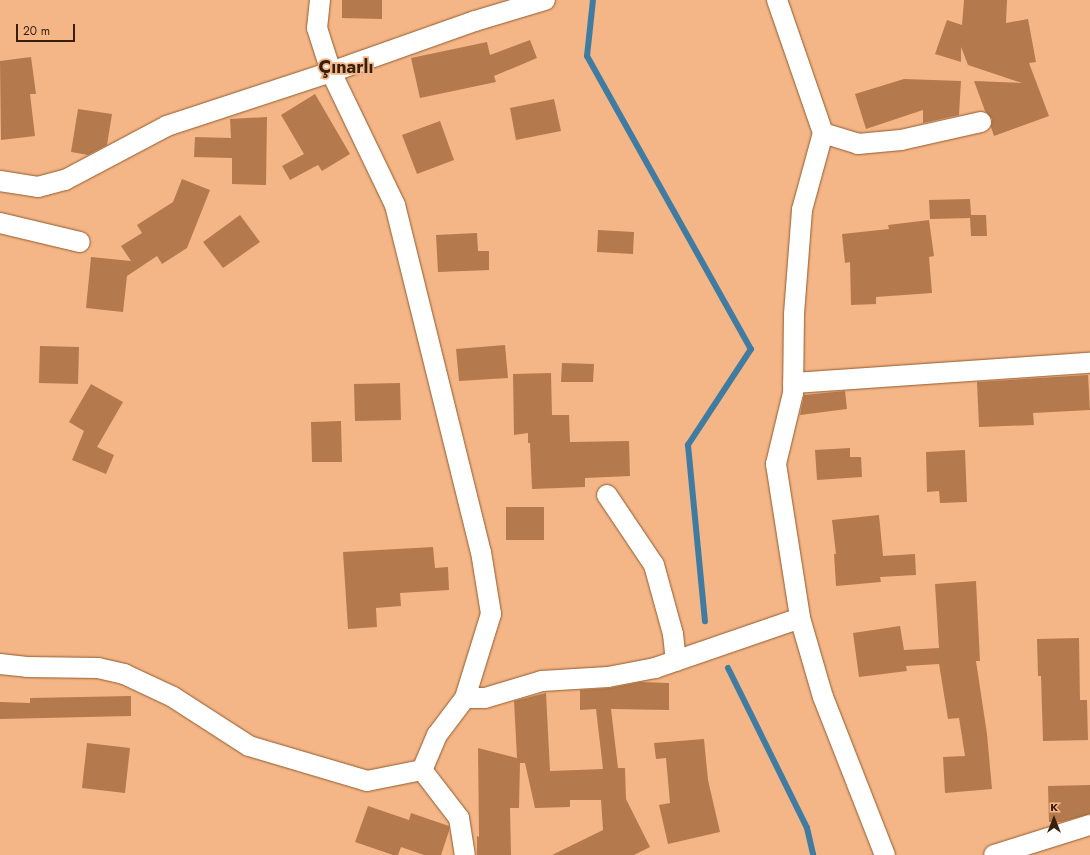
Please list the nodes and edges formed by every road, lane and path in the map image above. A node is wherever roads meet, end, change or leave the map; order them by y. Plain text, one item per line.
1 (320, 0) edge
2 (545, 0) edge
3 (777, 0) edge
4 (331, 72) junction
5 (981, 122) dead end
6 (823, 133) junction
7 (0, 181) edge
8 (0, 224) edge
9 (80, 242) dead end
10 (1090, 363) edge
11 (793, 383) junction
12 (608, 495) dead end
13 (800, 618) junction
14 (676, 662) junction
15 (0, 664) edge
16 (465, 698) junction
17 (422, 770) junction
18 (1090, 825) edge
19 (464, 855) edge
20 (885, 855) edge
21 (994, 855) edge

1 - 4 street
2 - 4 street
3 - 6 street
4 - 7 street
4 - 16 street
5 - 6 street
6 - 11 street
8 - 9 street
10 - 11 street
11 - 13 street
12 - 14 street
13 - 14 street
13 - 20 street
14 - 16 street
15 - 17 street
16 - 17 street
17 - 19 street
18 - 21 street

